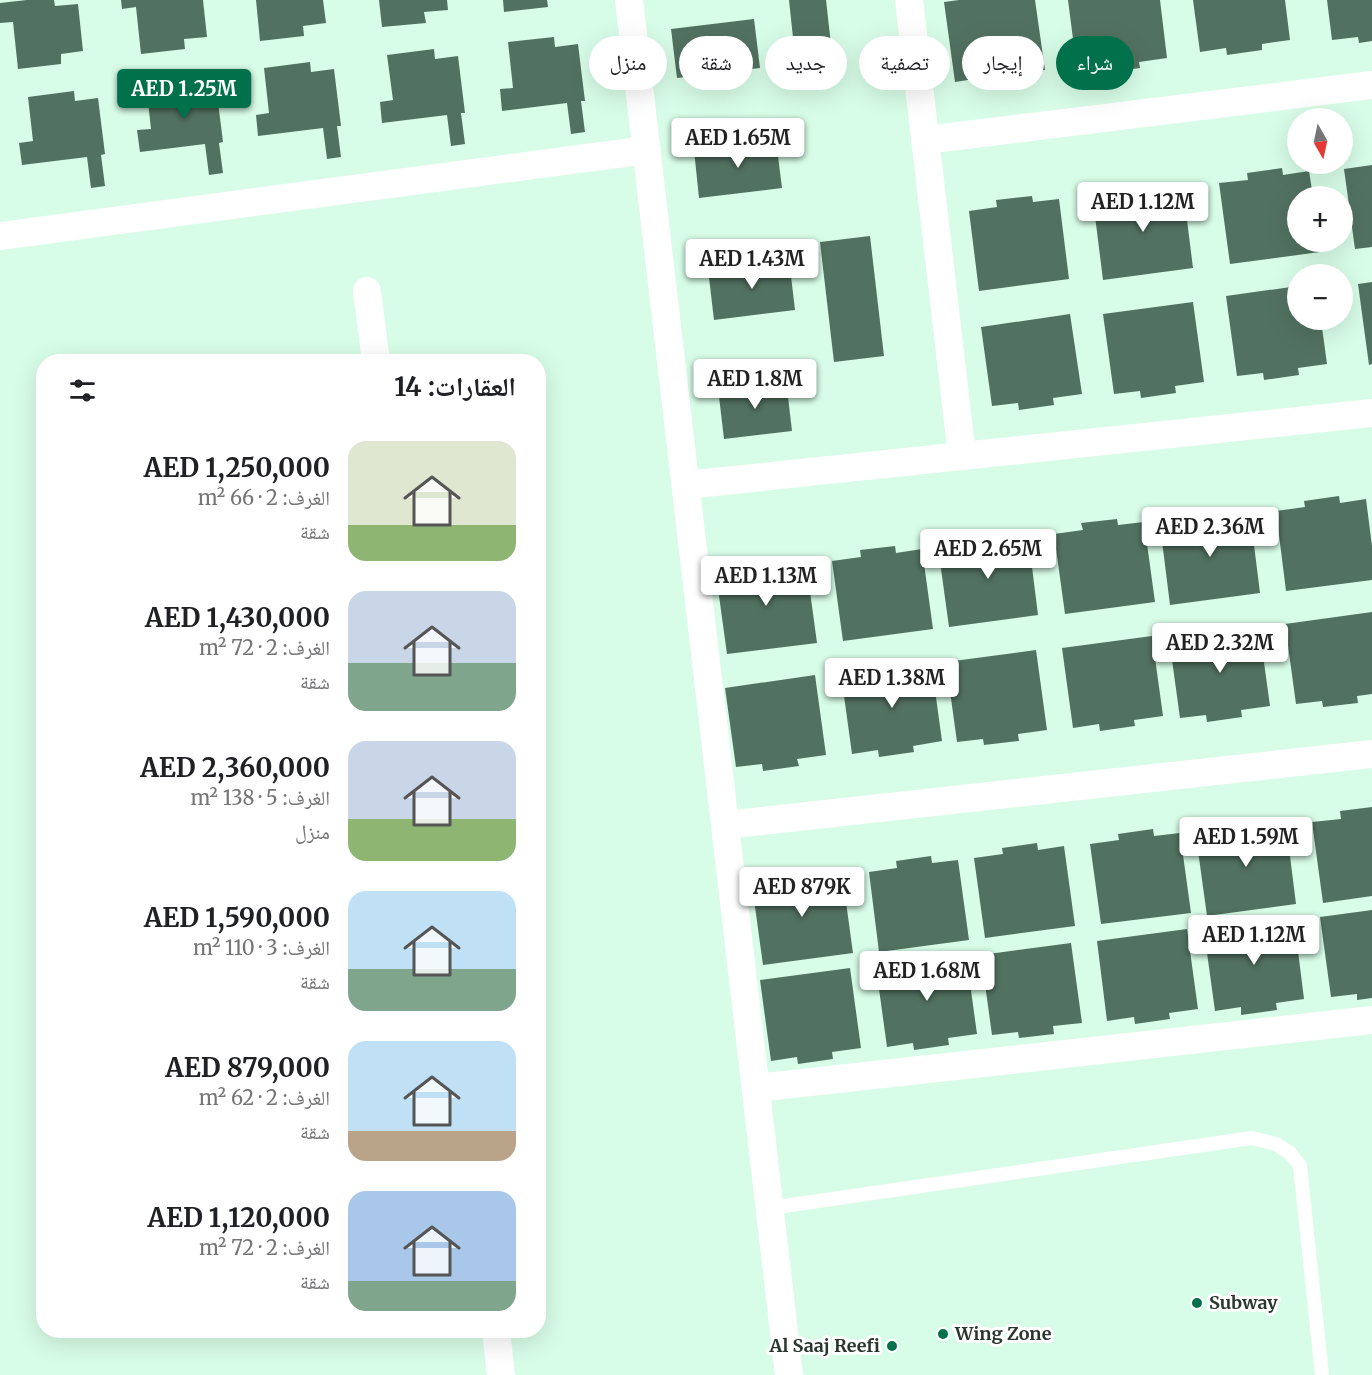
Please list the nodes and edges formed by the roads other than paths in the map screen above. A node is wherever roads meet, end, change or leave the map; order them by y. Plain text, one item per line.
1 (629, 0) edge
2 (909, 0) edge
3 (1372, 85) edge
4 (925, 140) junction
5 (647, 150) junction
6 (0, 236) edge
7 (367, 291) dead end
8 (375, 354) edge
9 (1372, 413) edge
10 (962, 456) junction
11 (686, 485) junction
12 (1372, 754) edge
13 (725, 825) junction
14 (1372, 1020) edge
15 (756, 1088) junction
16 (770, 1208) junction
17 (497, 1338) edge
18 (501, 1375) edge
19 (789, 1375) edge
20 (1323, 1375) edge

1 - 5 street
2 - 4 street
3 - 4 street
4 - 10 street
5 - 6 street
5 - 11 street
7 - 8 street
9 - 10 street
10 - 11 street
11 - 13 street
12 - 13 street
13 - 15 street
14 - 15 street
15 - 16 street
16 - 19 street
16 - 20 lane
17 - 18 street

